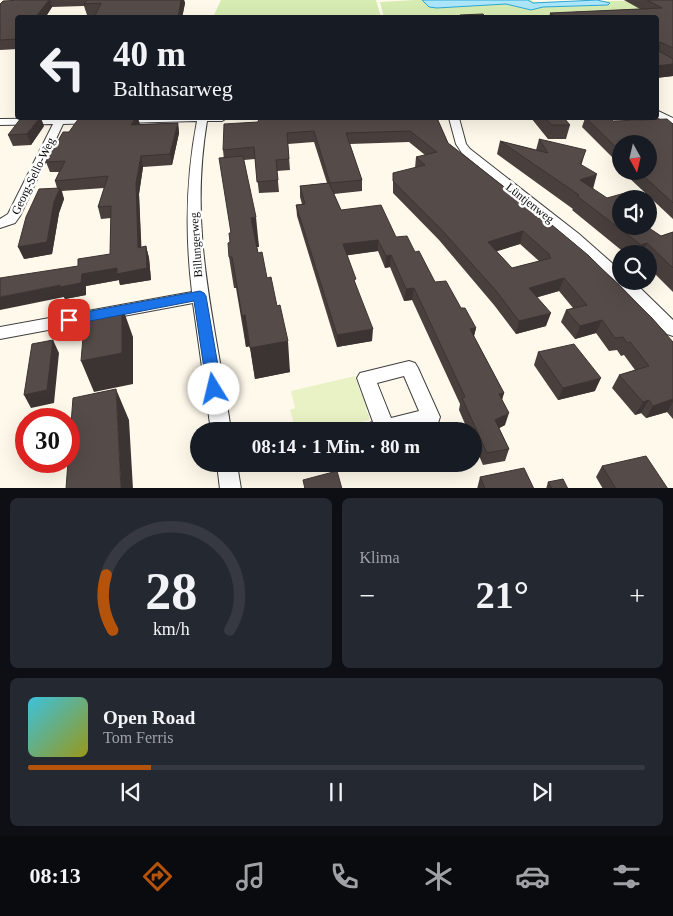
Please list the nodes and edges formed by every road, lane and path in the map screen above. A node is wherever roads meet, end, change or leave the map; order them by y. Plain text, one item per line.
1 (673, 112) edge
2 (659, 113) edge
3 (659, 115) edge
4 (107, 120) edge
5 (202, 120) edge
6 (455, 120) edge
7 (60, 121) junction
8 (0, 122) edge
9 (673, 122) edge
10 (0, 224) edge
11 (612, 271) edge
12 (632, 290) edge
13 (200, 296) junction
14 (673, 330) edge
15 (0, 333) edge
16 (220, 422) edge
17 (228, 472) edge
18 (231, 488) edge

1 - 2 street
3 - 9 street
4 - 7 street
5 - 13 street, Billungerweg
6 - 11 street, Lüntjenweg
7 - 8 street
7 - 10 street, Georg-Sello-Weg
12 - 14 street, Lüntjenweg
13 - 15 street
13 - 16 street, Billungerweg
17 - 18 street

